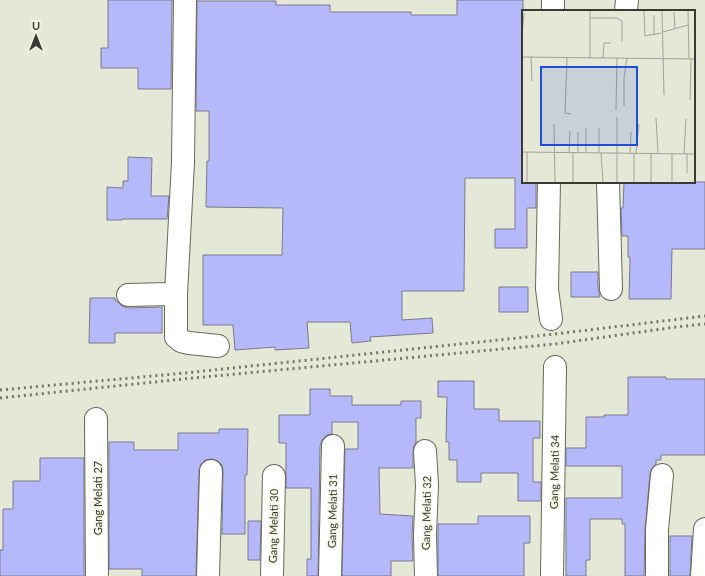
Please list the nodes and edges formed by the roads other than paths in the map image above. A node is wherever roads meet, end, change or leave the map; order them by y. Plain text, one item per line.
1 (185, 0) edge
2 (192, 0) edge
3 (627, 0) edge
4 (626, 10) edge
5 (549, 183) edge
6 (608, 183) edge
7 (610, 289) dead end
8 (182, 293) junction
9 (128, 295) dead end
10 (551, 320) dead end
11 (218, 346) dead end
12 (555, 367) dead end
13 (96, 419) dead end
14 (333, 446) dead end
15 (425, 451) dead end
16 (211, 470) dead end
17 (662, 475) dead end
18 (274, 476) dead end
19 (705, 529) edge
20 (97, 576) edge
21 (208, 576) edge
22 (272, 576) edge
23 (330, 576) edge
24 (426, 576) edge
25 (552, 576) edge
26 (657, 576) edge
27 (702, 576) edge

1 - 8 street
2 - 8 street
3 - 4 street
5 - 10 street
6 - 7 street
8 - 9 street
8 - 11 street
12 - 25 street, Gang Melati 34
13 - 20 street, Gang Melati 27
14 - 23 street, Gang Melati 31
15 - 24 street, Gang Melati 32
16 - 21 street
17 - 26 street
18 - 22 street, Gang Melati 30
19 - 27 street

